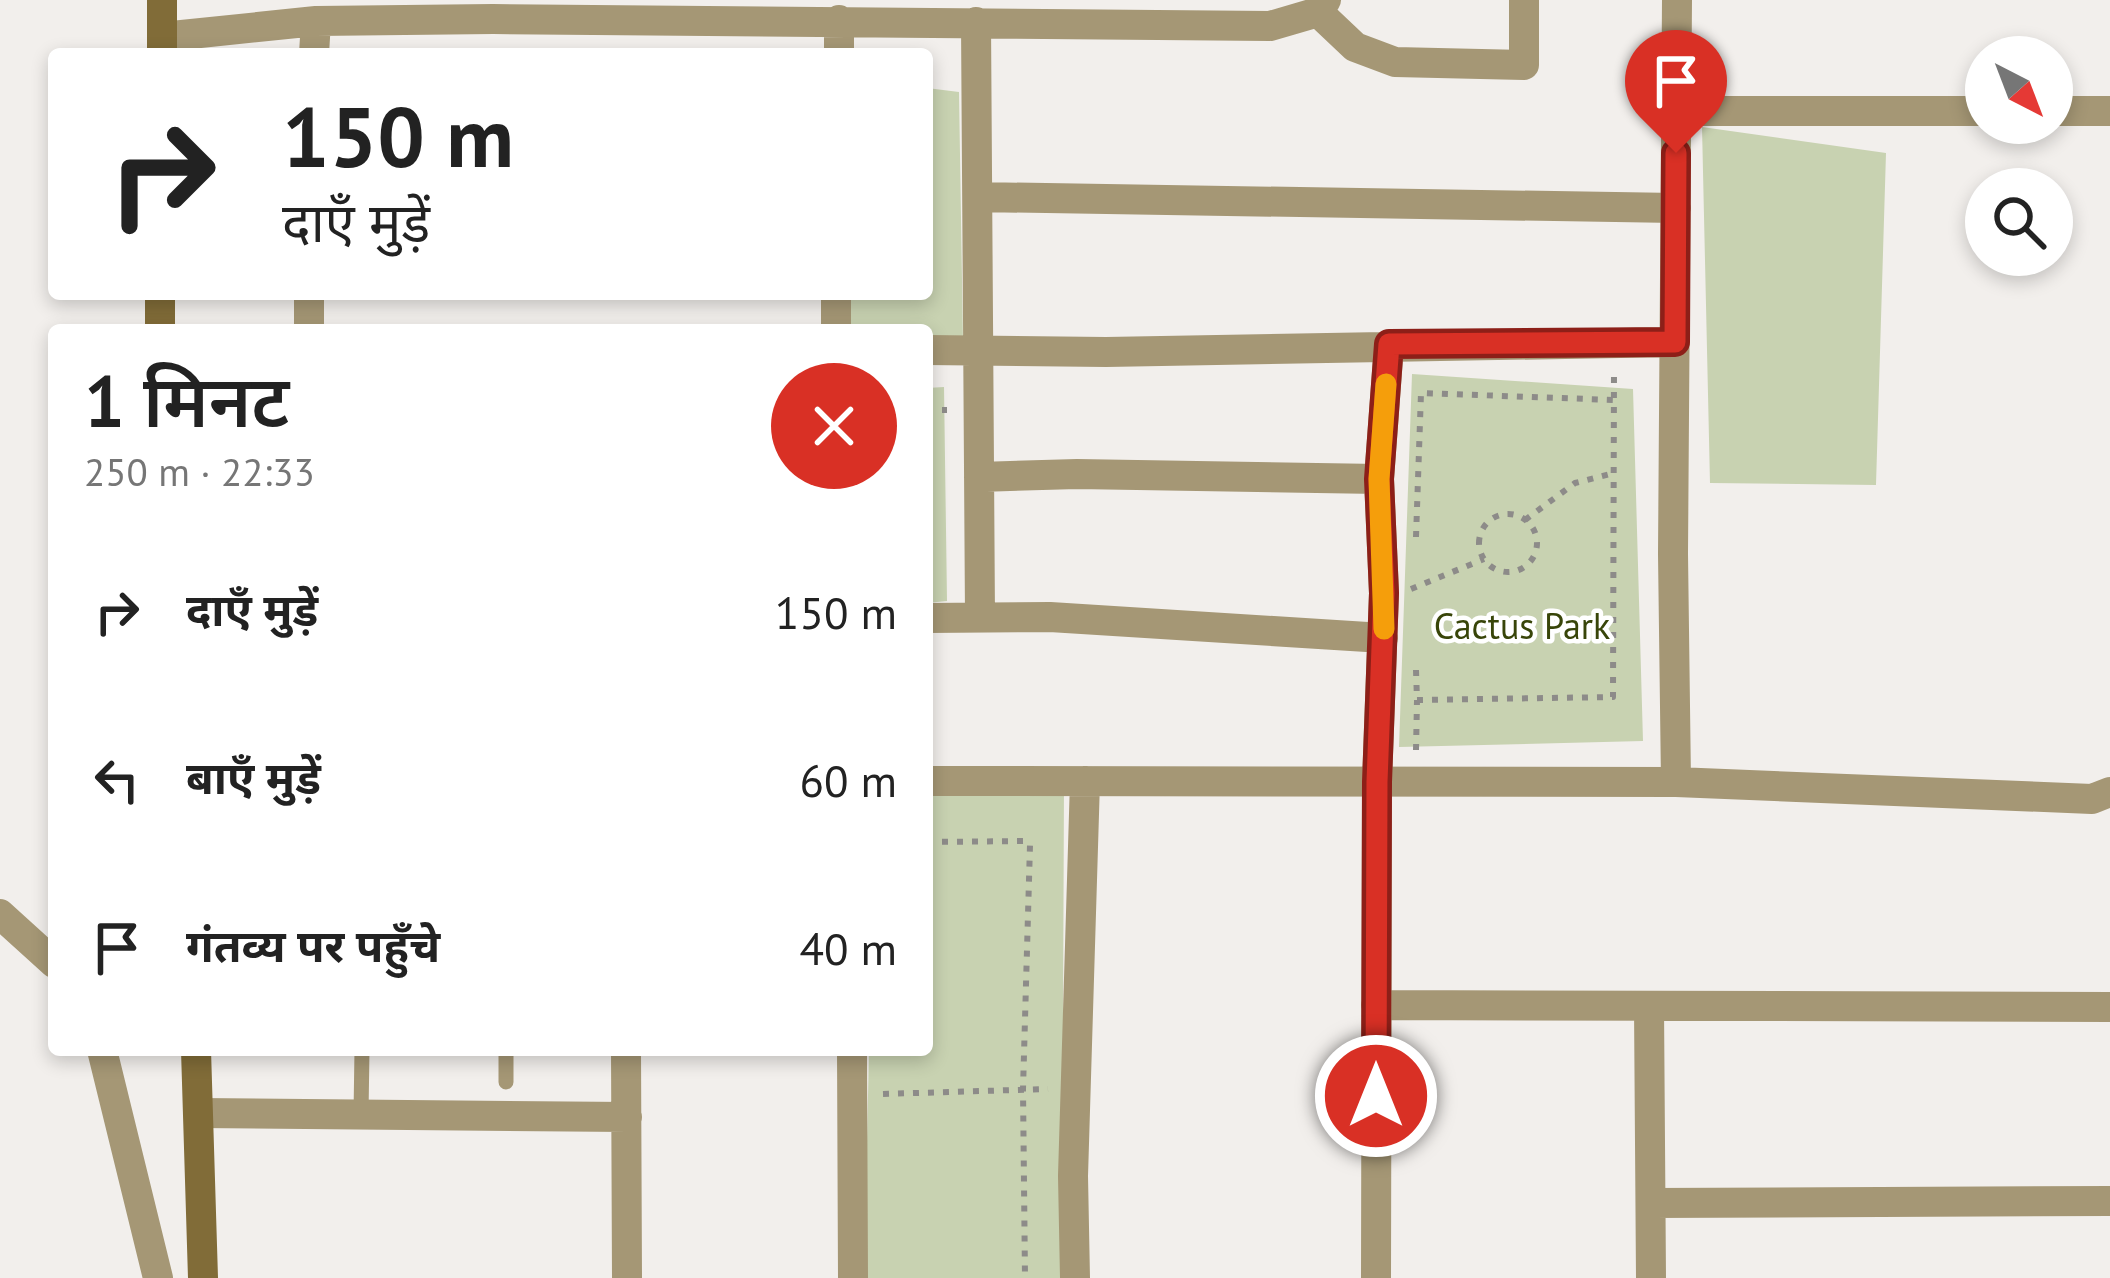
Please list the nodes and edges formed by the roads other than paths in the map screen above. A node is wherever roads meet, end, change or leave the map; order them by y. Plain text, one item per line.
1 (162, 0) edge
2 (1523, 0) edge
3 (1677, 0) edge
4 (1322, 6) edge
5 (424, 10) edge
6 (1059, 12) edge
7 (823, 14) edge
8 (316, 22) junction
9 (976, 22) junction
10 (162, 45) edge
11 (314, 48) edge
12 (837, 48) edge
13 (1677, 111) junction
14 (1965, 111) edge
15 (2073, 111) edge
16 (2110, 111) edge
17 (978, 197) junction
18 (1676, 208) junction
19 (1675, 342) junction
20 (1389, 344) junction
21 (933, 350) edge
22 (975, 350) junction
23 (979, 477) junction
24 (1379, 479) junction
25 (980, 617) junction
26 (933, 618) edge
27 (1384, 638) junction
28 (933, 781) edge
29 (1084, 782) junction
30 (1377, 782) junction
31 (1676, 782) junction
32 (2110, 792) edge
33 (0, 914) edge
34 (48, 958) edge
35 (1376, 1005) junction
36 (1649, 1006) junction
37 (2110, 1007) edge
38 (103, 1056) edge
39 (196, 1056) edge
40 (362, 1056) edge
41 (506, 1056) edge
42 (626, 1056) edge
43 (852, 1056) edge
44 (506, 1082) dead end
45 (200, 1113) junction
46 (361, 1114) junction
47 (627, 1117) junction
48 (2110, 1201) edge
49 (1651, 1203) junction
50 (158, 1278) edge
51 (203, 1278) edge
52 (627, 1278) edge
53 (853, 1278) edge
54 (1075, 1278) edge
55 (1376, 1278) edge
56 (1651, 1278) edge

1 - 10 main road
2 - 4 street
3 - 13 street
4 - 6 street
5 - 7 street
5 - 8 street
6 - 9 street
7 - 9 street
7 - 12 street
8 - 10 street
8 - 11 street
9 - 17 street
13 - 14 street
13 - 18 street
15 - 16 street
17 - 18 street
17 - 22 street
18 - 19 street
19 - 20 street
19 - 31 street
20 - 22 street
20 - 24 street
21 - 22 street
22 - 23 street
23 - 24 street
23 - 25 street
24 - 27 street
25 - 26 street
25 - 27 street
27 - 30 street
28 - 29 street
29 - 30 street
29 - 54 street
30 - 31 street
30 - 35 street
31 - 32 street
33 - 34 street
35 - 36 street
35 - 55 street
36 - 37 street
36 - 49 street
38 - 50 street
39 - 45 main road
40 - 46 lane
41 - 44 lane
42 - 47 street
43 - 53 street
45 - 46 street
45 - 51 main road
46 - 47 street
47 - 52 street
48 - 49 street
49 - 56 street

